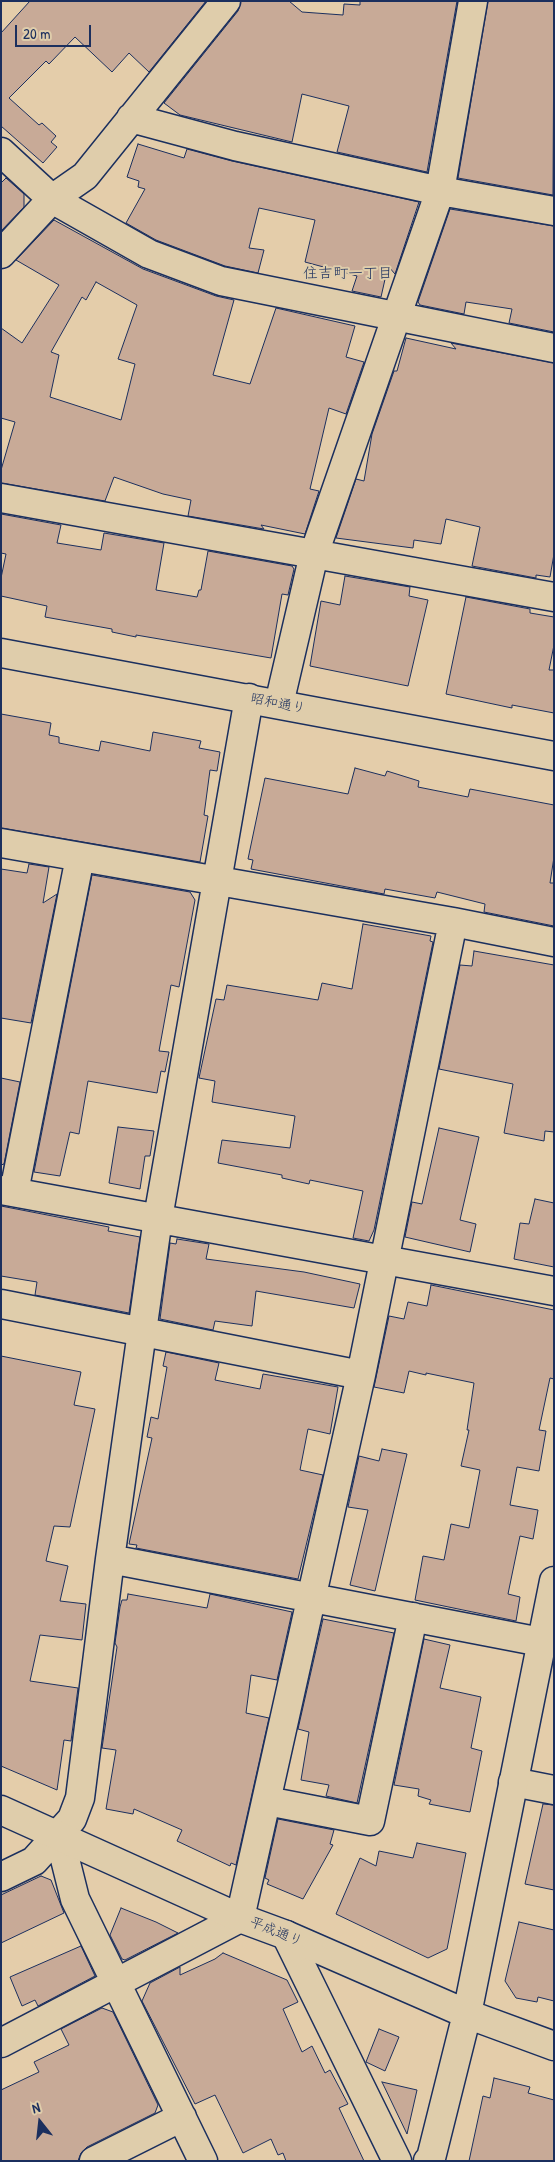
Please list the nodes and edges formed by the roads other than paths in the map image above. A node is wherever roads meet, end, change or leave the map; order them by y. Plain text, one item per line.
1 (226, 1) edge
2 (472, 1) edge
3 (131, 118) junction
4 (1, 152) edge
5 (440, 190) junction
6 (52, 199) junction
7 (554, 211) edge
8 (1, 254) edge
9 (395, 317) junction
10 (554, 348) edge
11 (1, 498) edge
12 (314, 554) junction
13 (554, 597) edge
14 (1, 653) edge
15 (249, 698) junction
16 (279, 704) junction
17 (554, 756) edge
18 (1, 844) edge
19 (80, 857) junction
20 (217, 880) junction
21 (453, 922) junction
22 (554, 942) edge
23 (7, 1191) edge
24 (158, 1218) junction
25 (385, 1260) junction
26 (554, 1291) edge
27 (1, 1304) edge
28 (142, 1331) junction
29 (361, 1375) junction
30 (110, 1559) junction
31 (554, 1581) edge
32 (310, 1597) junction
33 (413, 1617) junction
34 (542, 1642) junction
35 (513, 1782) junction
36 (554, 1790) edge
37 (267, 1801) junction
38 (1, 1810) edge
39 (59, 1835) junction
40 (1, 1877) edge
41 (240, 1918) junction
42 (286, 1935) junction
43 (116, 1984) junction
44 (467, 2014) junction
45 (1, 2043) edge
46 (554, 2046) edge
47 (182, 2117) junction
48 (94, 2161) edge
49 (203, 2161) edge
50 (397, 2161) edge
51 (428, 2161) edge

1 - 3 main road
2 - 5 main road
3 - 5 main road
3 - 6 main road
4 - 6 main road
5 - 7 main road
5 - 9 main road
6 - 8 main road
6 - 9 main road
9 - 10 main road
9 - 12 main road
11 - 12 main road
12 - 13 main road
12 - 16 main road
14 - 15 main road, 昭和通り
15 - 16 main road, 昭和通り
15 - 20 main road
16 - 17 main road, 昭和通り
18 - 19 main road
19 - 20 main road
19 - 23 main road
20 - 21 main road
20 - 24 main road
21 - 22 main road
21 - 25 main road
23 - 24 main road
24 - 25 main road
24 - 28 main road
25 - 26 main road
25 - 29 main road
27 - 28 main road
28 - 29 main road
28 - 30 main road
29 - 32 main road
30 - 32 main road
30 - 39 main road
31 - 34 main road
32 - 33 main road
32 - 37 main road
33 - 34 main road
33 - 37 main road
34 - 35 main road
35 - 36 main road
35 - 44 main road
37 - 41 main road
38 - 39 main road, 平成通り
39 - 40 main road
39 - 41 main road, 平成通り
39 - 43 main road
41 - 42 main road, 平成通り
41 - 43 main road
42 - 44 main road, 平成通り
42 - 50 main road
43 - 45 main road
43 - 47 main road
44 - 46 main road, 平成通り
44 - 51 main road
47 - 48 main road
47 - 49 main road

